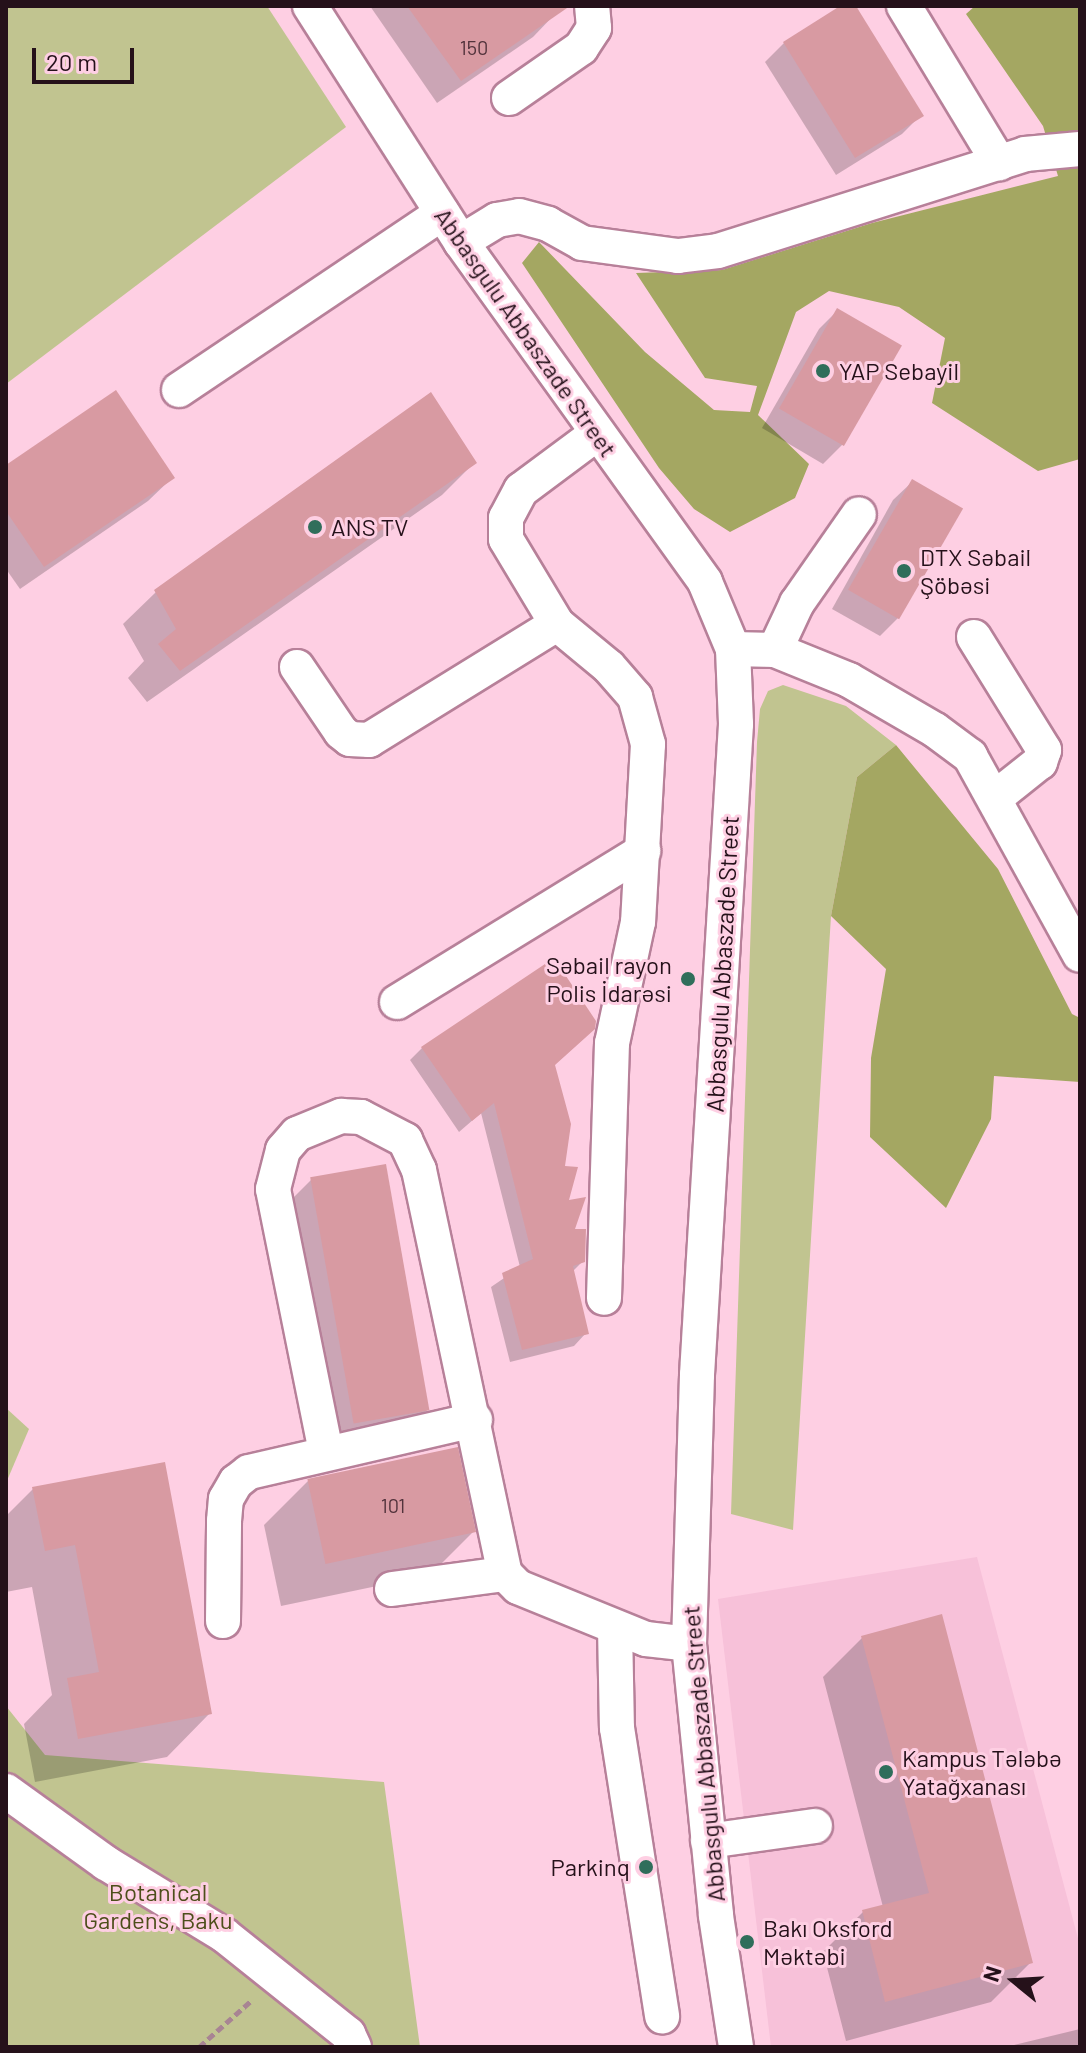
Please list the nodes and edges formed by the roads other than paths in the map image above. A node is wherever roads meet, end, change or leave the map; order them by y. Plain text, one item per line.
1 (310, 6) edge
2 (592, 6) edge
3 (910, 8) edge
4 (509, 98) dead end
5 (1080, 149) edge
6 (999, 163) junction
7 (442, 213) junction
8 (461, 242) junction
9 (179, 390) dead end
10 (596, 434) junction
11 (859, 514) dead end
12 (557, 624) junction
13 (974, 637) dead end
14 (733, 649) junction
15 (775, 650) junction
16 (297, 667) dead end
17 (996, 797) junction
18 (643, 851) junction
19 (1080, 955) edge
20 (397, 1002) dead end
21 (604, 1298) dead end
22 (475, 1420) junction
23 (326, 1452) junction
24 (505, 1574) junction
25 (392, 1589) dead end
26 (223, 1621) dead end
27 (615, 1627) junction
28 (689, 1644) junction
29 (6, 1791) edge
30 (815, 1826) dead end
31 (708, 1841) junction
32 (662, 2017) dead end
33 (354, 2047) edge
34 (736, 2047) edge

1 - 7 street, Abbasgulu Abbaszade Street
2 - 4 street
3 - 6 street
5 - 6 street
6 - 8 street
7 - 8 street, Abbasgulu Abbaszade Street
7 - 9 street
8 - 10 street, Abbasgulu Abbaszade Street
10 - 12 street
10 - 14 street, Abbasgulu Abbaszade Street
11 - 15 street
12 - 16 street
12 - 18 street
13 - 17 street
14 - 15 street
14 - 28 street, Abbasgulu Abbaszade Street
15 - 17 street
17 - 19 street
18 - 20 street
18 - 21 street
22 - 23 street
22 - 23 street
22 - 24 street
23 - 26 street
24 - 25 street
24 - 27 street
27 - 28 street
27 - 32 street
28 - 31 street, Abbasgulu Abbaszade Street
29 - 33 street
30 - 31 street
31 - 34 street, Abbasgulu Abbaszade Street

